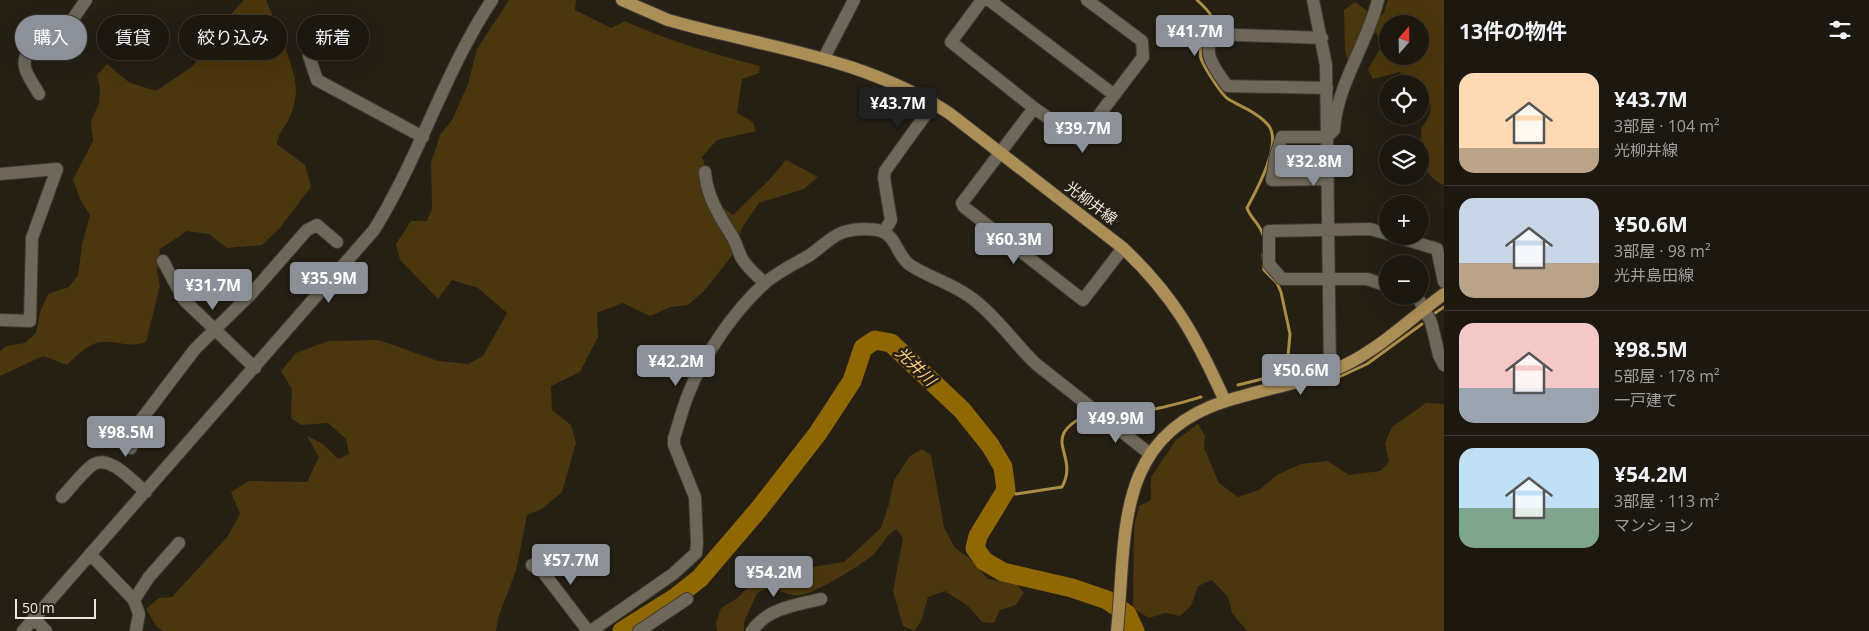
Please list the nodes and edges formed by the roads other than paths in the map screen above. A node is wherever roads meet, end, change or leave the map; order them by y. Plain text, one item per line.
1 (86, 0) edge
2 (492, 0) edge
3 (622, 0) edge
4 (854, 0) edge
5 (982, 0) edge
6 (989, 0) edge
7 (1087, 0) edge
8 (1313, 0) edge
9 (1378, 0) edge
10 (1322, 38) junction
11 (824, 58) junction
12 (310, 60) edge
13 (1327, 88) junction
14 (39, 94) dead end
15 (1113, 94) junction
16 (934, 103) junction
17 (1034, 108) junction
18 (1327, 137) junction
19 (423, 138) junction
20 (1000, 154) junction
21 (705, 172) dead end
22 (0, 174) edge
23 (1328, 179) junction
24 (1328, 230) junction
25 (884, 232) junction
26 (1379, 232) edge
27 (337, 242) dead end
28 (1424, 245) edge
29 (1123, 248) junction
30 (163, 261) dead end
31 (1328, 279) junction
32 (1444, 282) edge
33 (765, 283) junction
34 (1379, 283) edge
35 (1444, 294) edge
36 (1421, 305) edge
37 (1423, 310) junction
38 (0, 320) edge
39 (214, 330) junction
40 (1444, 365) edge
41 (255, 368) junction
42 (1330, 371) junction
43 (1226, 401) junction
44 (131, 448) dead end
45 (1150, 454) junction
46 (146, 492) junction
47 (62, 498) dead end
48 (179, 543) dead end
49 (90, 554) junction
50 (532, 565) dead end
51 (821, 598) dead end
52 (687, 599) dead end
53 (134, 600) junction
54 (34, 618) junction
55 (23, 631) edge
56 (46, 631) edge
57 (136, 631) edge
58 (590, 631) edge
59 (639, 631) edge
60 (752, 631) edge
61 (1117, 631) edge

1 - 14 street
2 - 19 street
3 - 11 main road, 光柳井線
4 - 11 street
5 - 17 street
6 - 15 street
7 - 15 street
8 - 10 street
9 - 18 street
10 - 13 street
10 - 13 street
11 - 16 main road, 光柳井線
12 - 19 street
13 - 18 street
15 - 17 street
16 - 20 main road, 光柳井線
16 - 25 street
17 - 20 street
18 - 23 street
18 - 23 street
19 - 41 street
20 - 29 main road, 光柳井線
20 - 29 street
21 - 33 street
22 - 38 street
23 - 24 street
24 - 26 street
24 - 31 street
24 - 31 street
25 - 33 street
25 - 45 street
27 - 39 street
28 - 32 street
29 - 43 main road, 光柳井線
30 - 39 street
31 - 34 street
31 - 42 street
33 - 58 street
35 - 37 main road
36 - 37 street
37 - 40 street
37 - 42 main road
39 - 41 street
39 - 44 street
41 - 46 street
42 - 43 main road
43 - 45 main road
45 - 61 main road
46 - 47 street
46 - 49 street
48 - 53 street
49 - 53 street
49 - 54 street
50 - 58 street
51 - 60 street
52 - 59 street
53 - 57 street
54 - 55 street
54 - 56 street

